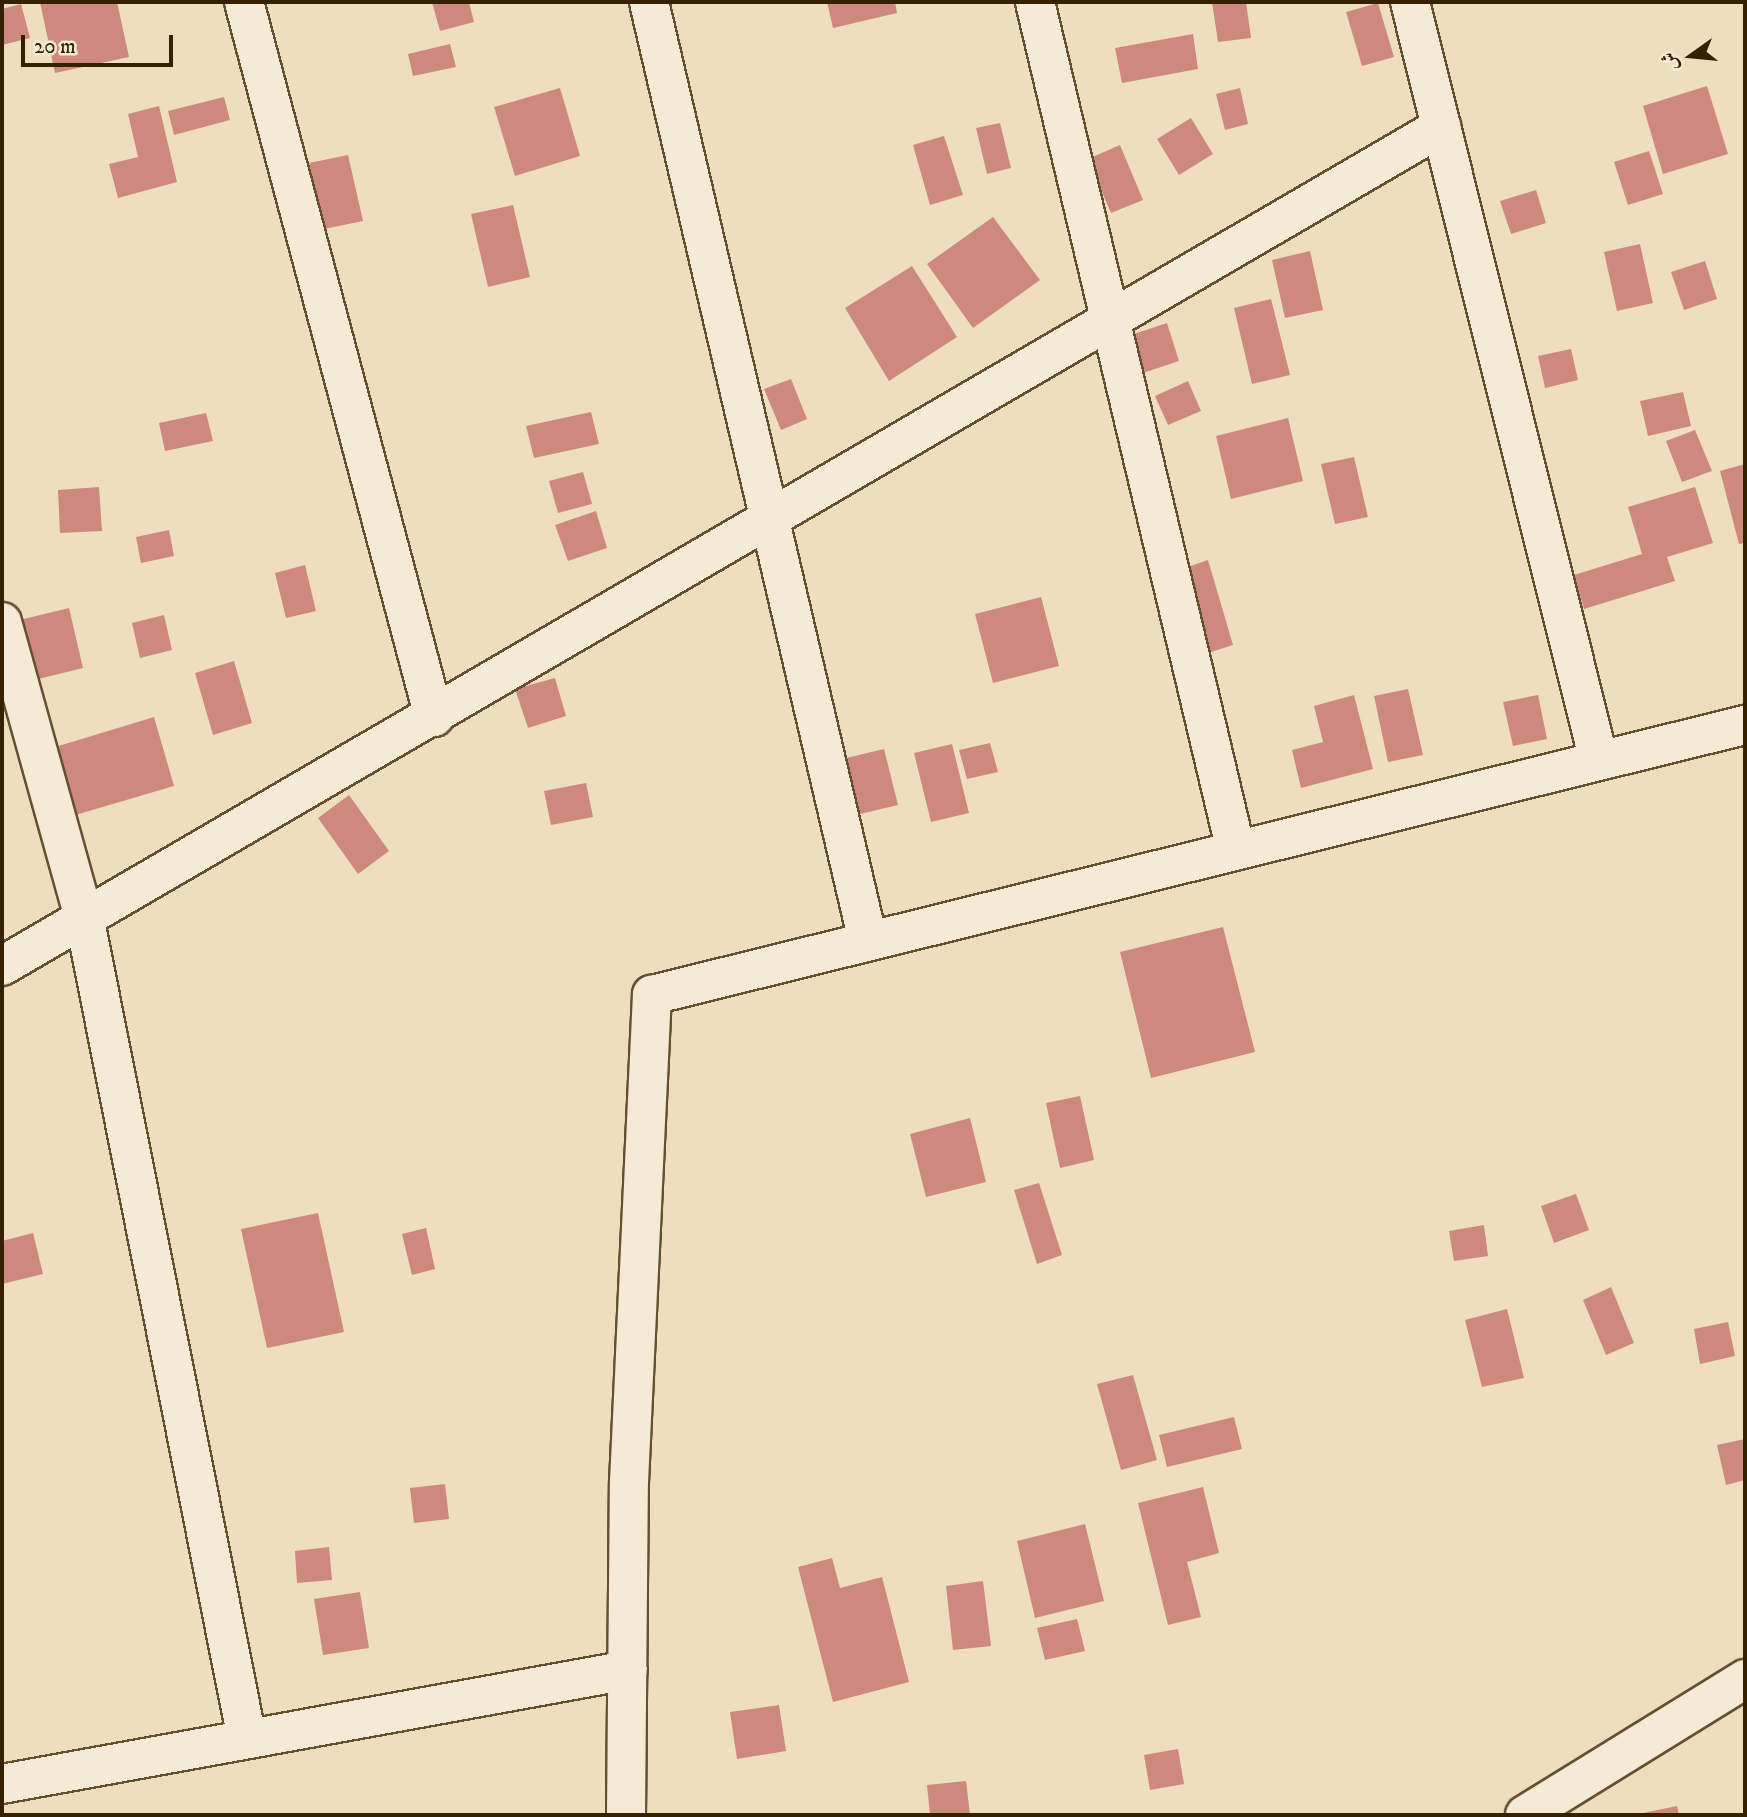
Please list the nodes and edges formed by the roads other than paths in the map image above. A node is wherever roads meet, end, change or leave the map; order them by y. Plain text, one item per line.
1 (244, 2) edge
2 (649, 2) edge
3 (1035, 2) edge
4 (1410, 2) edge
5 (1441, 128) junction
6 (1110, 321) junction
7 (770, 520) junction
8 (2, 622) edge
9 (435, 717) junction
10 (1745, 725) edge
11 (1599, 761) junction
12 (1236, 851) junction
13 (85, 921) junction
14 (869, 942) junction
15 (2, 966) edge
16 (628, 1670) junction
17 (1745, 1679) edge
18 (247, 1739) junction
19 (2, 1784) edge
20 (626, 1815) edge
21 (1524, 1815) edge

1 - 9 street
2 - 7 street
3 - 6 street
4 - 5 street
5 - 6 street
5 - 11 street
6 - 7 street
6 - 12 street
7 - 9 street
7 - 14 street
8 - 13 street
9 - 13 street
10 - 11 street
11 - 12 street
12 - 14 street
13 - 15 street
13 - 18 street
14 - 16 street
16 - 18 street
16 - 20 street
17 - 21 street
18 - 19 street

